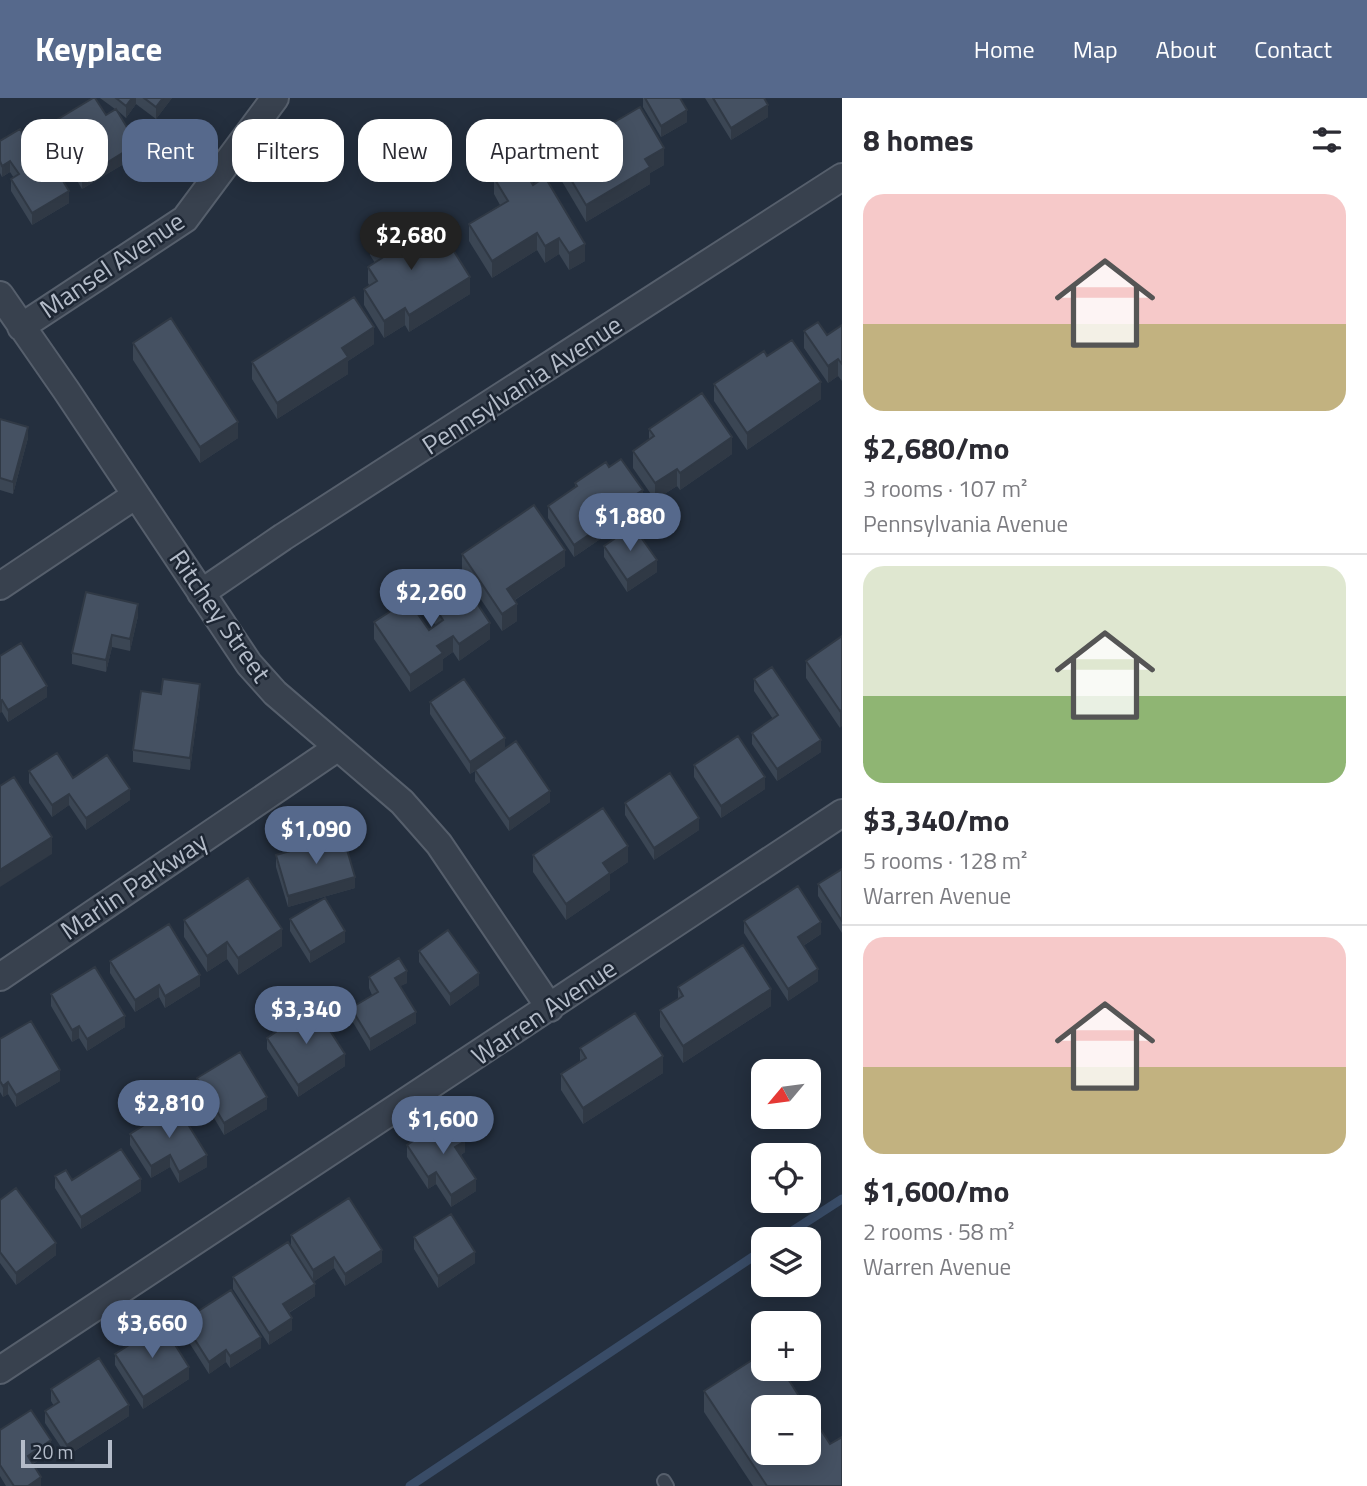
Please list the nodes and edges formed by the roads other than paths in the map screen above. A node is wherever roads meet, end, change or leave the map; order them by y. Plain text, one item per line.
1 (275, 98) edge
2 (842, 177) edge
3 (0, 295) edge
4 (21, 327) junction
5 (136, 495) junction
6 (0, 586) edge
7 (201, 593) junction
8 (337, 748) junction
9 (842, 813) edge
10 (0, 977) edge
11 (550, 1008) junction
12 (0, 1370) edge

1 - 4 street, Mansel Avenue
2 - 7 street, Pennsylvania Avenue
3 - 4 street, Ritchey Street
4 - 5 street, Ritchey Street
5 - 6 street
5 - 7 street, Ritchey Street
7 - 8 street, Ritchey Street
8 - 10 street, Marlin Parkway
8 - 11 street, Ritchey Street
9 - 11 street, Warren Avenue
11 - 12 street, Warren Avenue

